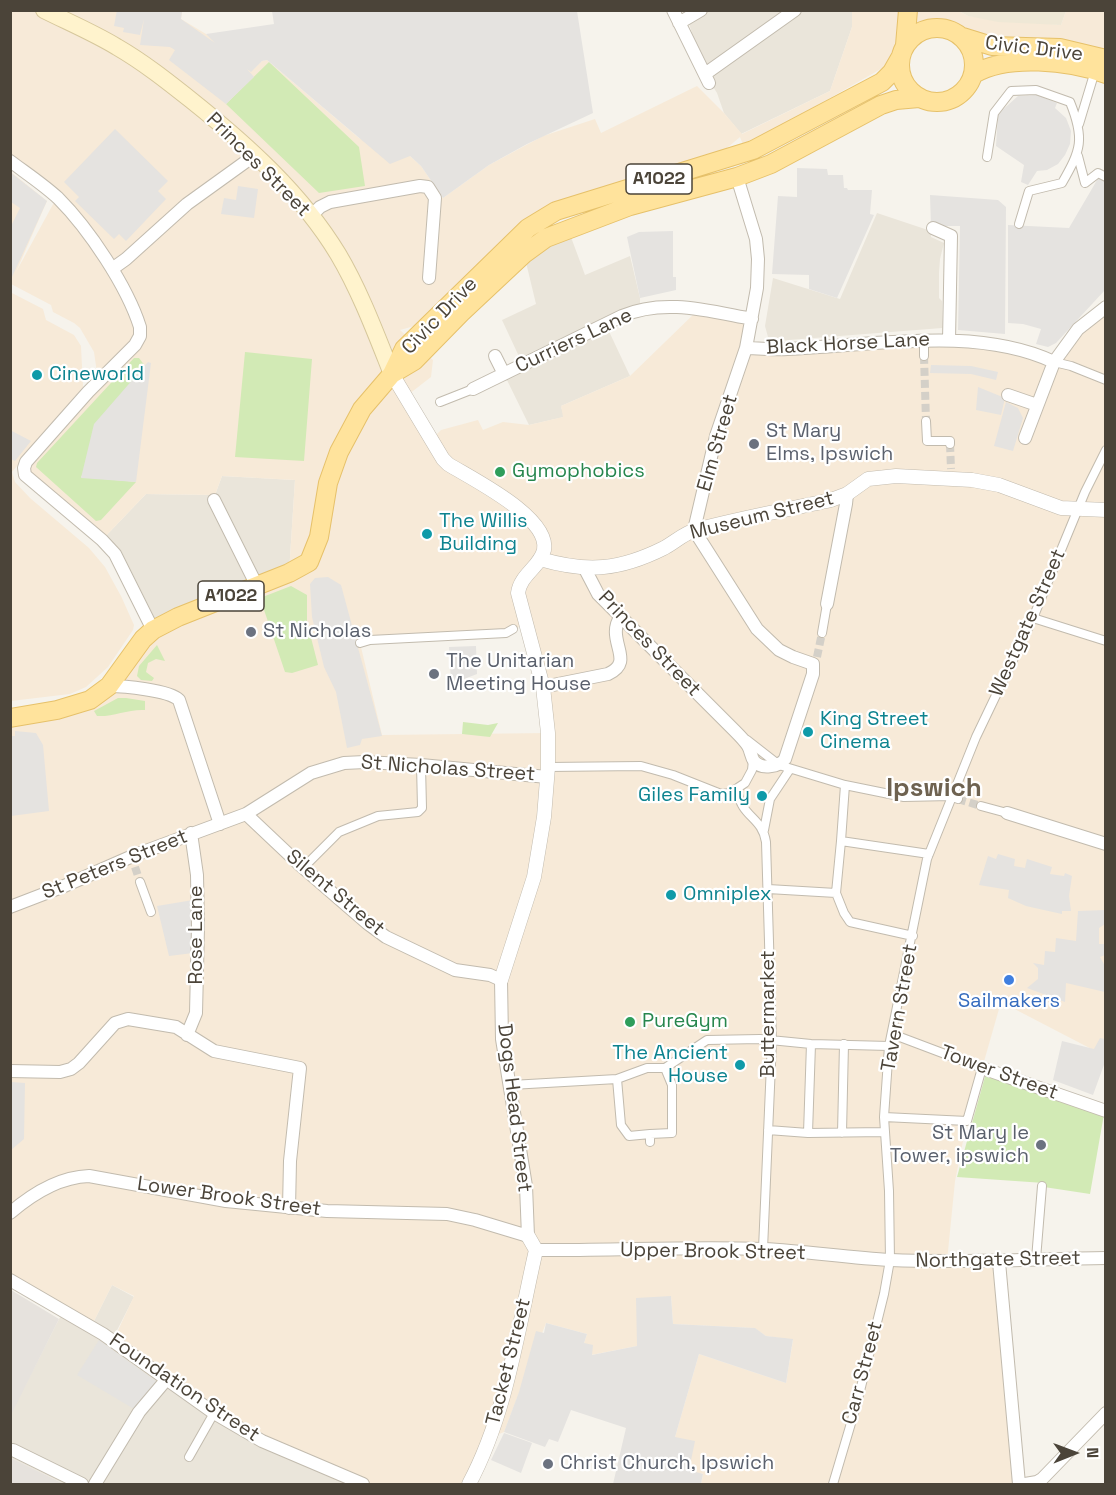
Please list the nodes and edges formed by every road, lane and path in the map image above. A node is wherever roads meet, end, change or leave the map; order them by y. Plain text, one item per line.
1 (44, 10) edge
2 (673, 10) edge
3 (701, 10) edge
4 (795, 10) edge
5 (908, 10) edge
6 (920, 10) edge
7 (680, 23) junction
8 (942, 27) junction
9 (963, 37) junction
10 (902, 51) junction
11 (1102, 68) edge
12 (974, 74) junction
13 (919, 98) junction
14 (1079, 124) junction
15 (255, 155) junction
16 (1078, 156) junction
17 (987, 157) dead end
18 (10, 161) edge
19 (736, 177) junction
20 (1106, 177) edge
21 (311, 216) junction
22 (1019, 224) dead end
23 (933, 228) dead end
24 (112, 269) junction
25 (429, 278) dead end
26 (1106, 307) edge
27 (752, 319) junction
28 (924, 340) junction
29 (949, 340) junction
30 (746, 348) junction
31 (495, 356) dead end
32 (924, 356) tunnel mouth
33 (1054, 362) junction
34 (392, 374) junction
35 (504, 374) junction
36 (1106, 380) edge
37 (473, 388) joint
38 (1008, 395) dead end
39 (440, 402) dead end
40 (1037, 405) junction
41 (926, 421) tunnel mouth
42 (1025, 438) dead end
43 (950, 444) dead end
44 (1106, 450) edge
45 (847, 494) junction
46 (214, 500) dead end
47 (1080, 509) junction
48 (1106, 510) edge
49 (694, 530) junction
50 (540, 559) junction
51 (585, 569) junction
52 (256, 586) junction
53 (827, 604) joint
54 (621, 616) junction
55 (1033, 618) junction
56 (513, 629) dead end
57 (153, 630) junction
58 (822, 633) tunnel mouth
59 (1106, 641) edge
60 (360, 644) dead end
61 (109, 686) junction
62 (543, 687) junction
63 (10, 718) edge
64 (735, 731) junction
65 (754, 761) junction
66 (421, 765) junction
67 (784, 767) junction
68 (548, 772) junction
69 (845, 785) junction
70 (737, 789) junction
71 (955, 798) junction
72 (981, 806) tunnel mouth
73 (1007, 813) joint
74 (246, 814) junction
75 (220, 824) junction
76 (764, 830) junction
77 (191, 833) junction
78 (841, 841) junction
79 (1106, 844) edge
80 (929, 854) junction
81 (304, 867) junction
82 (140, 882) tunnel mouth
83 (768, 888) junction
84 (836, 893) junction
85 (10, 906) edge
86 (151, 912) dead end
87 (913, 936) junction
88 (501, 980) junction
89 (892, 1034) junction
90 (187, 1035) junction
91 (772, 1041) junction
92 (812, 1044) junction
93 (844, 1044) junction
94 (889, 1046) junction
95 (665, 1068) junction
96 (982, 1068) junction
97 (10, 1071) edge
98 (617, 1078) junction
99 (511, 1085) junction
100 (1106, 1111) edge
101 (884, 1117) junction
102 (768, 1130) junction
103 (885, 1132) junction
104 (808, 1133) junction
105 (842, 1133) junction
106 (1042, 1186) dead end
107 (289, 1208) junction
108 (10, 1213) edge
109 (528, 1236) junction
110 (763, 1249) junction
111 (536, 1250) junction
112 (1106, 1258) edge
113 (1036, 1259) junction
114 (890, 1260) junction
115 (999, 1262) junction
116 (10, 1280) edge
117 (166, 1380) junction
118 (214, 1413) junction
119 (1106, 1413) edge
120 (13, 1450) dead end
121 (189, 1457) dead end
122 (82, 1485) edge
123 (95, 1485) edge
124 (363, 1485) edge
125 (469, 1485) edge
126 (833, 1485) edge
127 (1019, 1485) edge
128 (1025, 1485) edge

1 - 15 main road, Princes Street
2 - 7 street
3 - 7 street
4 - 7 street
5 - 10 main road
6 - 8 main road
8 - 9 main road
8 - 10 main road
9 - 11 main road, Civic Drive
9 - 12 main road
10 - 13 main road
10 - 34 main road, Civic Drive / A1022
11 - 12 main road, Civic Drive
11 - 14 street
12 - 13 main road
13 - 19 main road, Civic Drive / A1022
14 - 16 street
14 - 17 street
15 - 21 main road, Princes Street
15 - 24 street
16 - 20 street
16 - 22 street
18 - 24 street
19 - 27 street, Elm Street
19 - 34 main road, Civic Drive / A1022
21 - 25 street
21 - 34 main road, Princes Street
23 - 29 street, Black Horse Lane
24 - 57 street
26 - 33 street
27 - 30 street, Elm Street
27 - 35 street, Curriers Lane
28 - 29 street, Black Horse Lane
28 - 30 street, Black Horse Lane
28 - 32 street
29 - 33 street, Black Horse Lane
30 - 49 street, Elm Street
31 - 35 street, Curriers Lane
33 - 36 street
33 - 40 street
34 - 50 street, Princes Street
34 - 52 main road, A1022
35 - 37 street, Curriers Lane
37 - 39 street
38 - 40 street
40 - 42 street
41 - 43 street
44 - 47 street, Westgate Street
45 - 47 street, Museum Street
45 - 49 street, Museum Street
45 - 53 street
46 - 52 street
47 - 48 street, Museum Street
47 - 55 street, Westgate Street
49 - 51 street, Museum Street
49 - 67 street
50 - 51 street
50 - 62 street
51 - 54 street, Princes Street
52 - 57 main road, A1022
53 - 58 street
54 - 62 street
54 - 64 street, Princes Street
55 - 59 street
55 - 71 street, Westgate Street
56 - 60 street
57 - 61 main road, A1022
61 - 63 main road, A1022
61 - 75 street
62 - 68 street
64 - 65 street, Princes Street
64 - 67 street, Princes Street
65 - 67 street
65 - 70 street
66 - 68 street, St Nicholas Street
66 - 74 street, St Nicholas Street
66 - 81 street
67 - 69 street, Princes Street
67 - 76 street, Buttermarket
68 - 70 street
68 - 88 street
69 - 71 street, Princes Street
69 - 78 street
70 - 76 street
71 - 80 street, Tavern Street
72 - 73 street
73 - 79 street
74 - 75 street, St Nicholas Street
74 - 81 street, Silent Street
75 - 77 street, St Peters Street
76 - 83 street, Buttermarket
77 - 85 street, St Peters Street
77 - 90 street, Rose Lane
78 - 80 street
78 - 84 street
80 - 87 street, Tavern Street
81 - 88 street, Silent Street
82 - 86 street
83 - 84 street
83 - 91 street, Buttermarket
84 - 87 street
87 - 89 street, Tavern Street
88 - 99 street, Dogs Head Street
89 - 94 street, Tavern Street
89 - 96 street, Tower Street
90 - 97 street
90 - 107 street
91 - 92 street
91 - 95 street
91 - 102 street, Buttermarket
92 - 93 street
92 - 104 street
93 - 94 street
93 - 105 street
94 - 101 street, Tavern Street
95 - 98 street
95 - 98 street
96 - 100 street, Tower Street
96 - 101 street
98 - 99 street
99 - 109 street, Dogs Head Street
101 - 103 street, Tavern Street
102 - 104 street
102 - 110 street, Buttermarket
103 - 105 street
103 - 114 street, Tavern Street
104 - 105 street
106 - 113 street
107 - 108 street, Lower Brook Street
107 - 109 street, Lower Brook Street
109 - 111 street
110 - 111 street, Upper Brook Street
110 - 114 street, Upper Brook Street
111 - 125 street, Tacket Street
112 - 113 street, Northgate Street
113 - 115 street, Northgate Street
114 - 115 street, Northgate Street
114 - 126 street, Carr Street
115 - 127 street
116 - 117 street, Foundation Street
117 - 118 street, Foundation Street
117 - 123 street
118 - 121 street
118 - 124 street, Foundation Street
119 - 128 street
120 - 122 street

